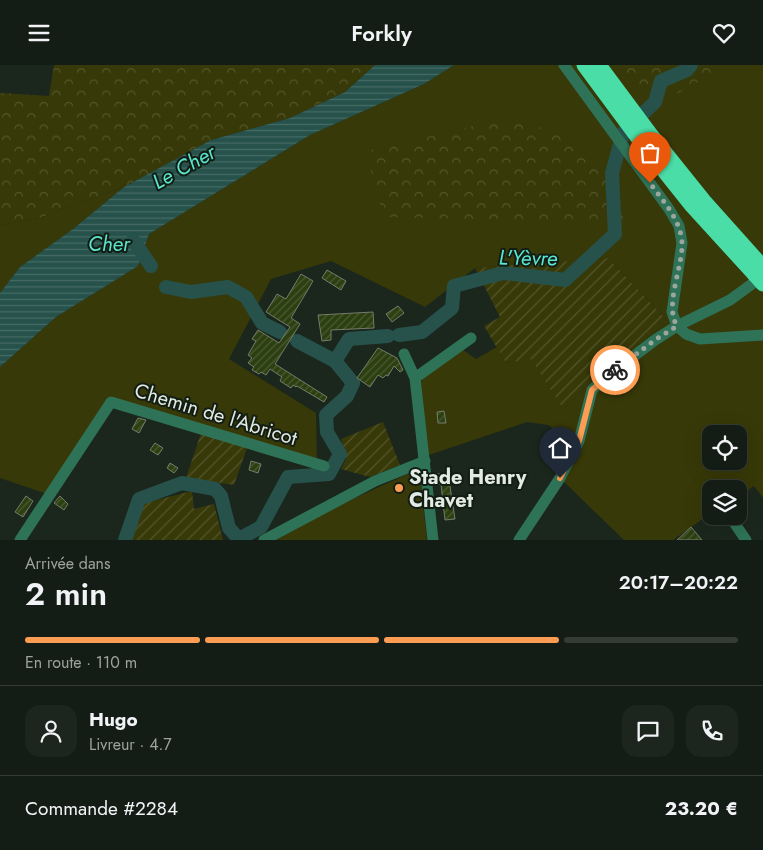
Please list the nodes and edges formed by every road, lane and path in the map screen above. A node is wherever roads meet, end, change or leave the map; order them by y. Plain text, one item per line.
1 (564, 65) edge
2 (584, 65) edge
3 (599, 65) edge
4 (628, 114) junction
5 (761, 274) edge
6 (677, 326) junction
7 (763, 335) edge
8 (471, 338) dead end
9 (404, 354) dead end
10 (415, 377) junction
11 (425, 461) junction
12 (324, 466) dead end
13 (736, 525) edge
14 (20, 540) edge
15 (264, 540) edge
16 (433, 540) edge
17 (519, 540) edge
18 (746, 540) edge

1 - 6 street
2 - 4 highway
3 - 4 highway
4 - 5 highway
5 - 6 street
6 - 7 street
6 - 17 street
8 - 10 street
9 - 10 street
10 - 11 street
11 - 15 street
11 - 16 street
12 - 14 street, Chemin de l'Abricot
13 - 18 street

